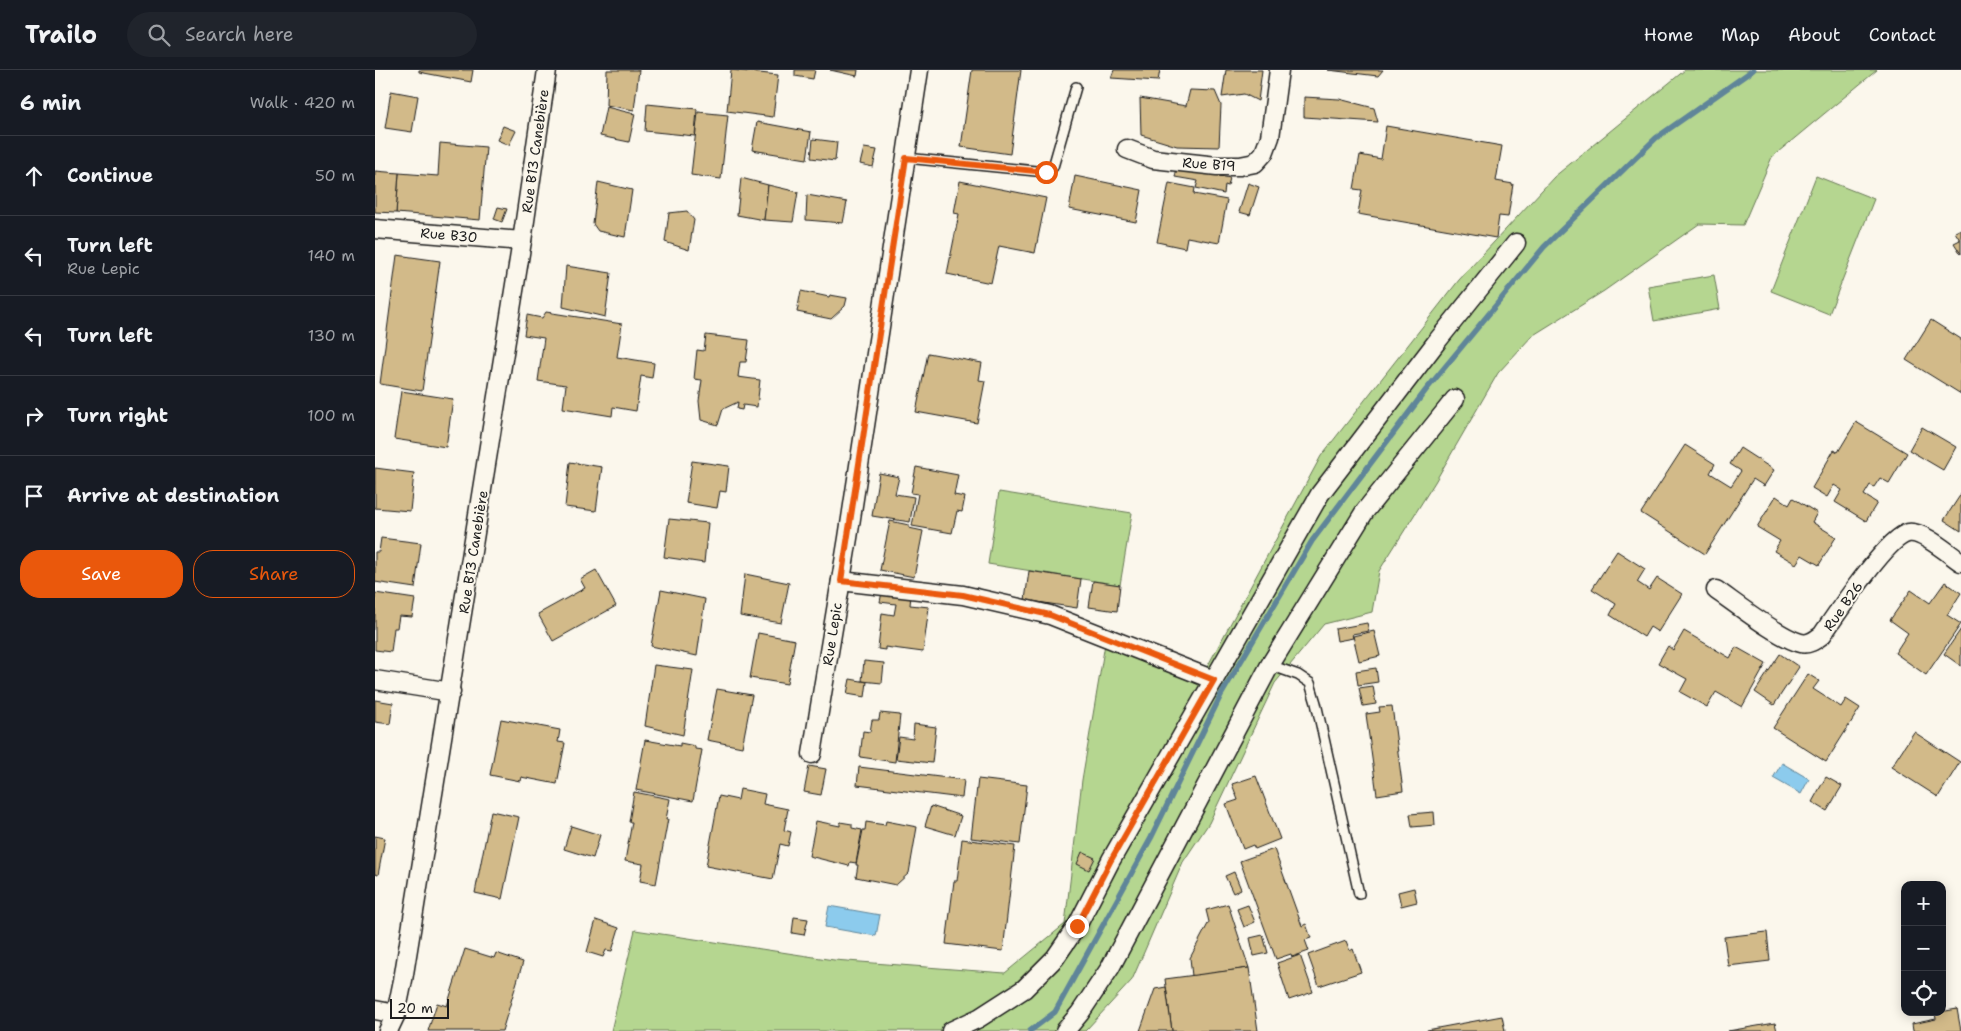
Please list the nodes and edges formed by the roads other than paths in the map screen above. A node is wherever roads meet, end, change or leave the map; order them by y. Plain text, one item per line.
1 (547, 70) edge
2 (919, 70) edge
3 (1279, 70) edge
4 (1076, 87) dead end
5 (1127, 149) dead end
6 (906, 158) junction
7 (375, 229) edge
8 (522, 241) junction
9 (1516, 243) dead end
10 (1455, 399) dead end
11 (1961, 562) edge
12 (841, 581) junction
13 (1716, 590) dead end
14 (1271, 665) junction
15 (375, 680) edge
16 (1214, 680) junction
17 (451, 692) junction
18 (812, 754) dead end
19 (1359, 894) dead end
20 (375, 1010) edge
21 (396, 1014) junction
22 (388, 1031) edge
23 (951, 1031) edge
24 (1065, 1031) edge

1 - 8 street, Rue B13 Canebière
2 - 6 street, Rue Lepic
3 - 5 street, Rue B19
4 - 6 lane
6 - 12 street, Rue Lepic
7 - 8 street, Rue B30
8 - 17 street, Rue B13 Canebière
9 - 16 street
10 - 14 street
11 - 13 street, Rue B26
12 - 16 street
12 - 18 street, Rue Lepic
14 - 19 lane
14 - 24 street
15 - 17 street
16 - 23 street
17 - 21 street, Rue B13 Canebière
20 - 21 street
21 - 22 street, Rue B13 Canebière

